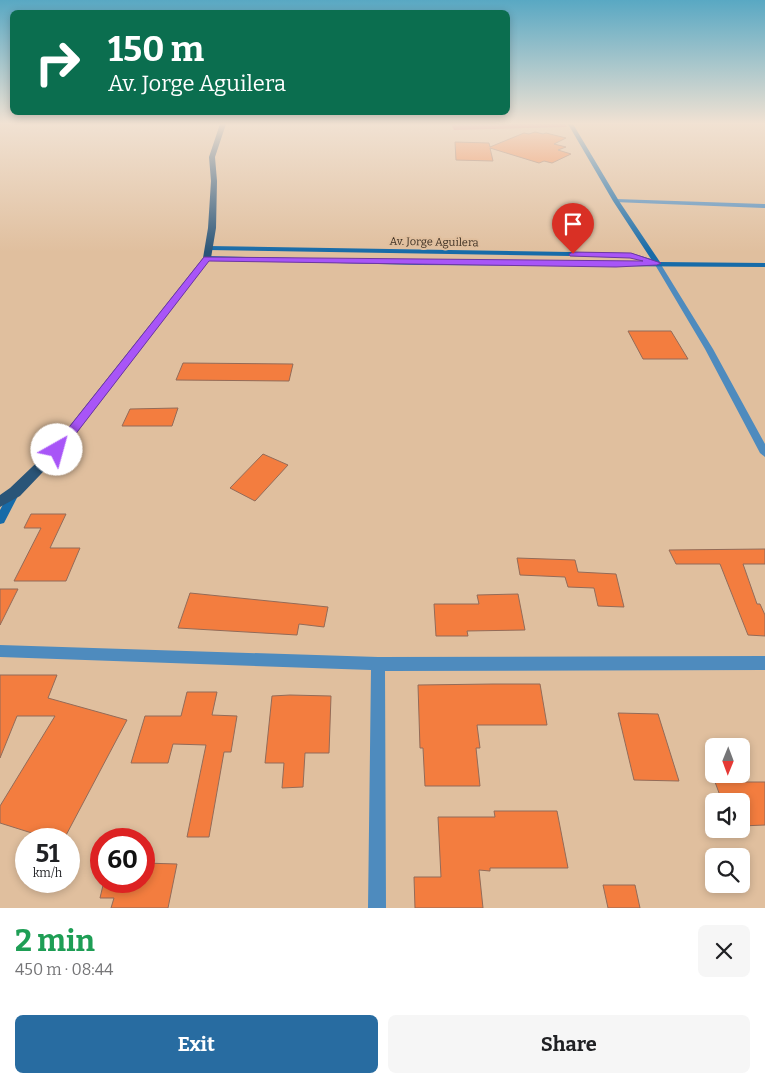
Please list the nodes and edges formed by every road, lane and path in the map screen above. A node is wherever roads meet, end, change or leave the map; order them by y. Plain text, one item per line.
1 (213, 166) edge
2 (595, 166) edge
3 (616, 201) junction
4 (765, 206) edge
5 (208, 253) junction
6 (657, 263) junction
7 (765, 265) edge
8 (765, 453) edge
9 (15, 492) junction
10 (0, 502) edge
11 (0, 520) edge
12 (0, 651) edge
13 (765, 663) edge
14 (378, 664) junction
15 (377, 908) edge

1 - 5 main road
2 - 3 street
3 - 4 street
3 - 6 street
5 - 6 street, Av. Jorge Aguilera
5 - 9 main road
6 - 7 street, Av. Jorge Aguilera
6 - 8 street
9 - 10 main road
9 - 11 street
12 - 14 street
13 - 14 street
14 - 15 street

